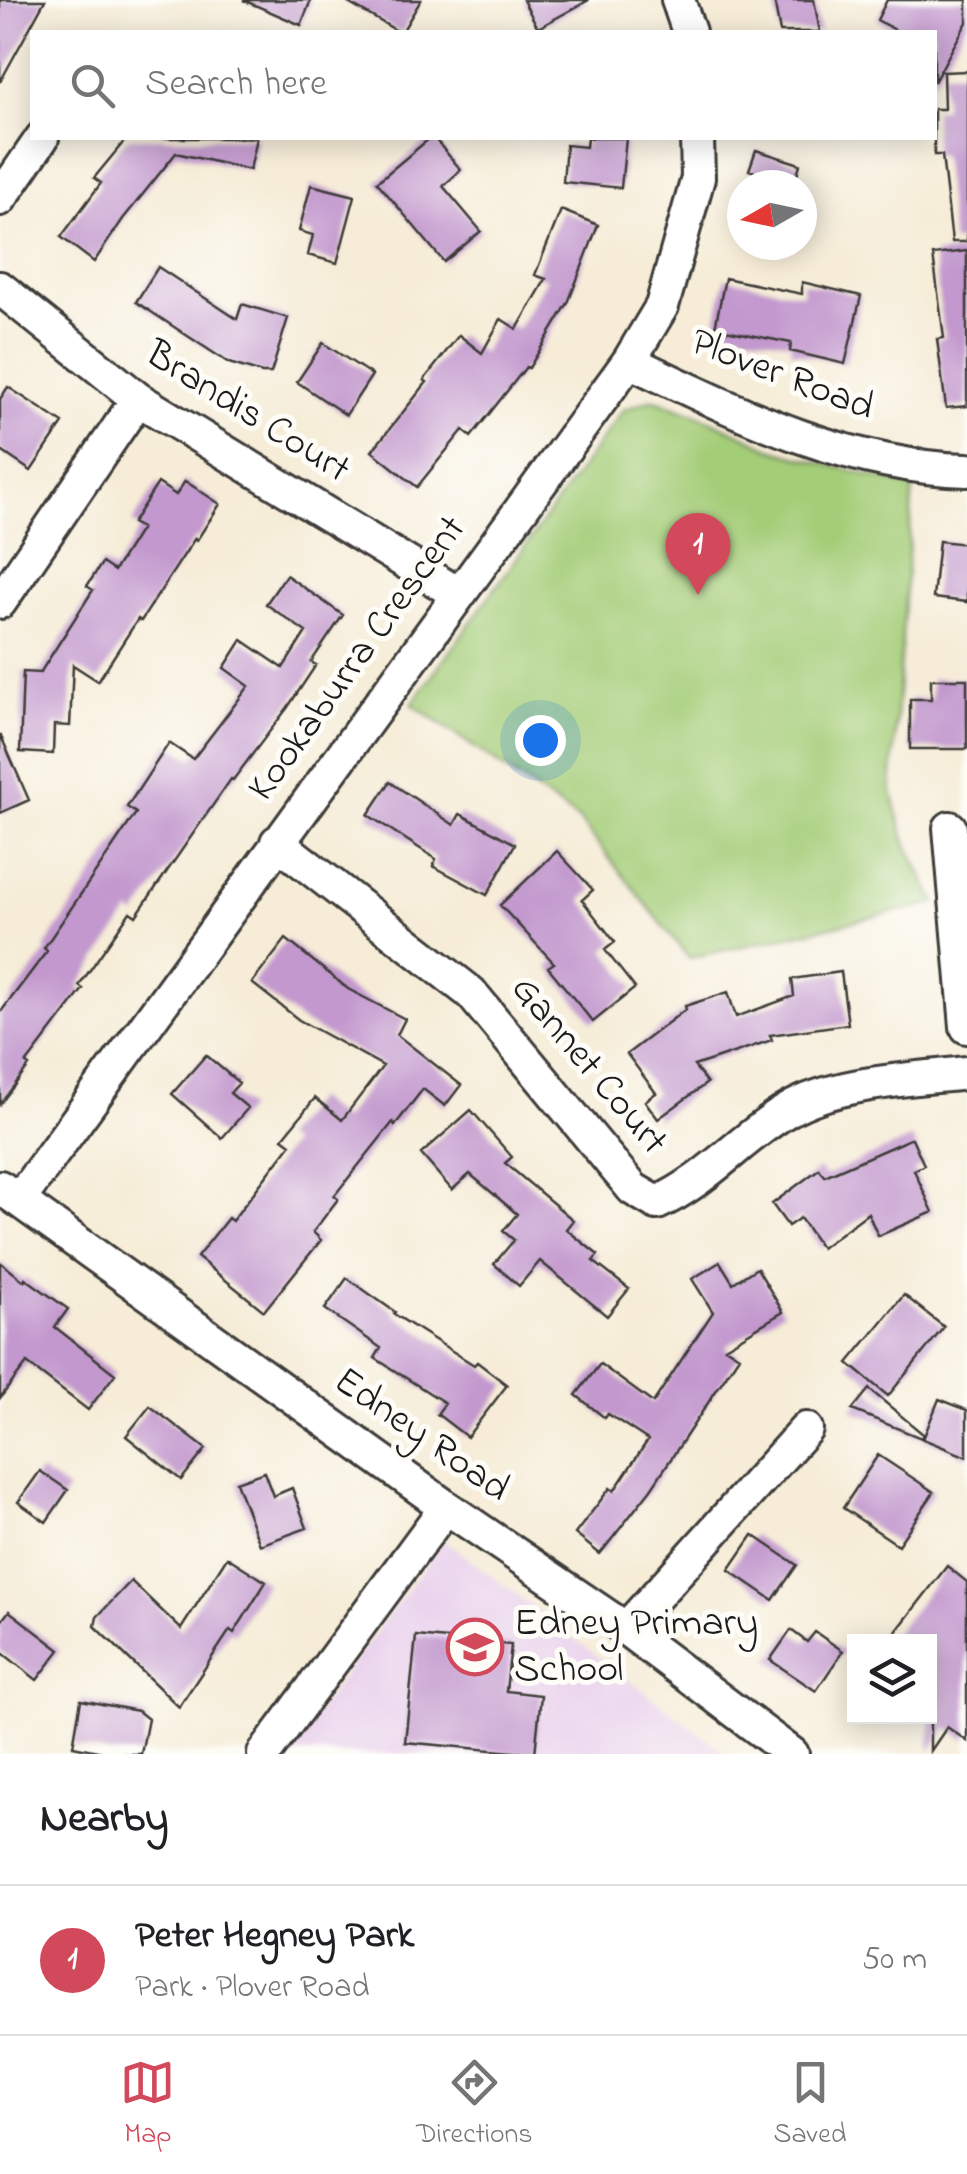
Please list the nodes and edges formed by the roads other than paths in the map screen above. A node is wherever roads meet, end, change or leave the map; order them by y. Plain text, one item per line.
1 (678, 0) edge
2 (687, 30) edge
3 (41, 140) edge
4 (697, 140) edge
5 (0, 200) edge
6 (0, 288) edge
7 (629, 361) junction
8 (138, 400) junction
9 (967, 470) edge
10 (458, 594) junction
11 (0, 602) edge
12 (950, 828) dead end
13 (277, 842) junction
14 (967, 1026) edge
15 (967, 1073) edge
16 (9, 1193) edge
17 (806, 1428) dead end
18 (446, 1507) junction
19 (626, 1630) junction
20 (264, 1754) edge
21 (792, 1754) edge

1 - 2 street
3 - 5 street
4 - 7 street, Kookaburra Crescent
6 - 8 street, Brandis Court
7 - 9 street, Plover Road
7 - 10 street, Kookaburra Crescent
8 - 10 street, Brandis Court
8 - 11 street
10 - 13 street, Kookaburra Crescent
12 - 14 street
13 - 15 street, Gannet Court
13 - 16 street, Kookaburra Crescent
16 - 18 street, Edney Road
17 - 19 street
18 - 19 street, Edney Road
18 - 20 street
19 - 21 street, Edney Road

